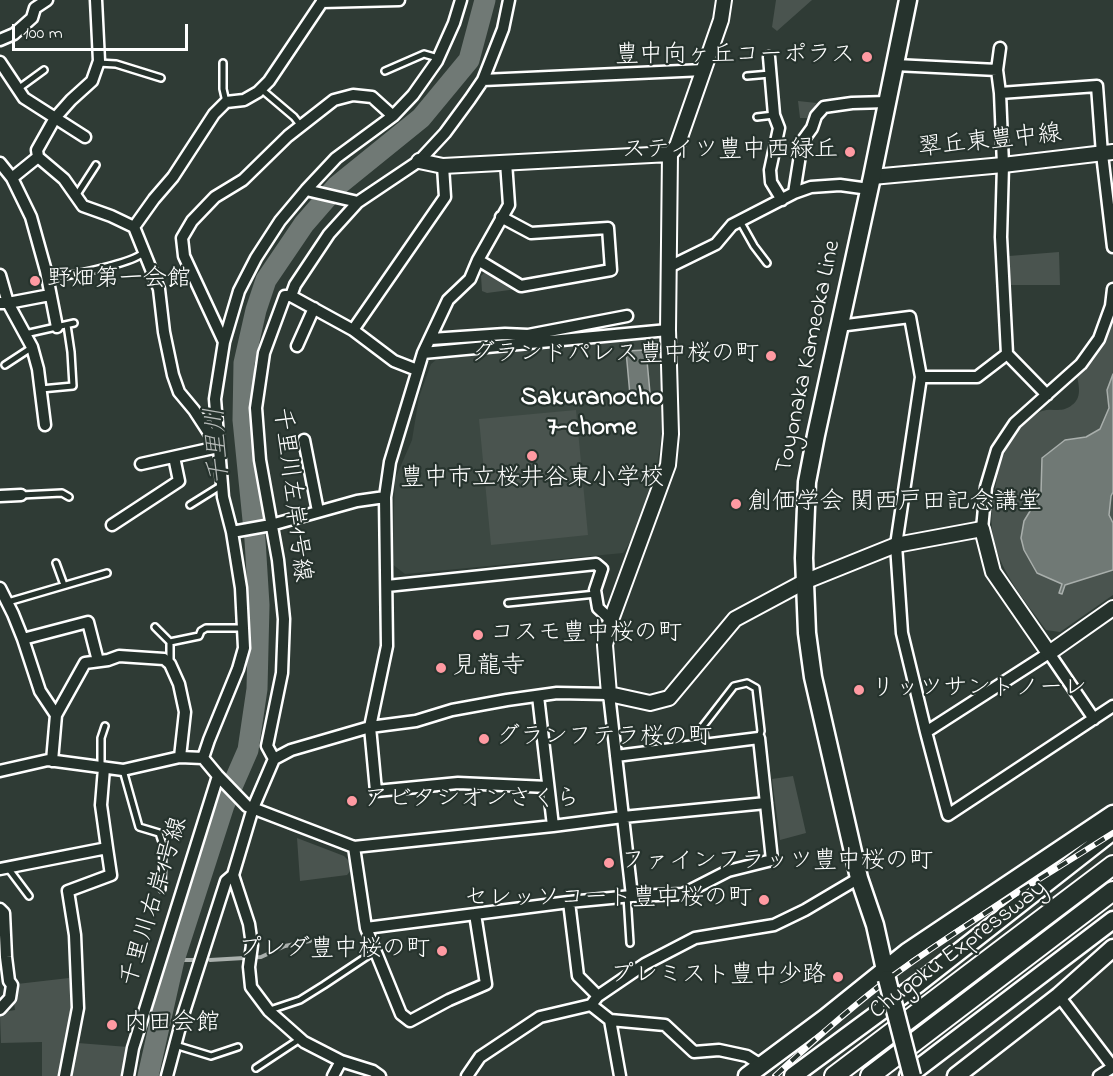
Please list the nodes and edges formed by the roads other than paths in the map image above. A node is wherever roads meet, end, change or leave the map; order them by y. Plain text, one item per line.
1 (46, 0) edge
2 (96, 0) edge
3 (357, 0) edge
4 (399, 0) edge
5 (461, 0) edge
6 (509, 0) edge
7 (724, 0) edge
8 (908, 0) edge
9 (322, 1) edge
10 (0, 40) edge
11 (1000, 48) dead end
12 (769, 57) dead end
13 (438, 58) junction
14 (0, 62) edge
15 (98, 63) junction
16 (224, 63) dead end
17 (895, 65) junction
18 (44, 70) dead end
19 (704, 70) junction
20 (997, 70) junction
21 (385, 71) dead end
22 (770, 74) junction
23 (747, 76) dead end
24 (161, 78) dead end
25 (483, 80) junction
26 (18, 89) junction
27 (261, 89) junction
28 (1000, 93) junction
29 (226, 102) junction
30 (887, 102) junction
31 (774, 115) junction
32 (393, 116) junction
33 (757, 117) dead end
34 (55, 118) junction
35 (300, 126) junction
36 (85, 137) dead end
37 (1107, 153) edge
38 (670, 154) junction
39 (38, 157) junction
40 (419, 161) junction
41 (506, 162) junction
42 (0, 164) edge
43 (96, 165) dead end
44 (1003, 165) junction
45 (443, 166) junction
46 (12, 178) junction
47 (871, 183) junction
48 (306, 189) junction
49 (794, 193) junction
50 (76, 196) junction
51 (782, 200) junction
52 (358, 202) junction
53 (501, 217) junction
54 (740, 221) junction
55 (134, 227) junction
56 (1113, 247) edge
57 (144, 252) junction
58 (478, 260) junction
59 (767, 263) dead end
60 (669, 267) junction
61 (0, 275) edge
62 (47, 280) junction
63 (1113, 289) edge
64 (50, 295) junction
65 (291, 296) junction
66 (4, 303) edge
67 (314, 308) junction
68 (627, 316) dead end
69 (74, 323) dead end
70 (62, 326) junction
71 (839, 326) junction
72 (353, 330) junction
73 (668, 330) junction
74 (25, 334) junction
75 (431, 339) junction
76 (224, 342) junction
77 (297, 346) dead end
78 (33, 347) junction
79 (423, 353) junction
80 (1007, 354) junction
81 (5, 365) dead end
82 (417, 370) junction
83 (921, 377) junction
84 (41, 389) junction
85 (1047, 395) junction
86 (45, 424) dead end
87 (304, 440) dead end
88 (218, 447) junction
89 (174, 457) junction
90 (141, 464) dead end
91 (222, 485) junction
92 (21, 495) joint
93 (0, 496) edge
94 (69, 497) dead end
95 (385, 497) junction
96 (190, 505) dead end
97 (318, 512) junction
98 (112, 525) dead end
99 (271, 525) junction
100 (982, 529) junction
101 (232, 532) junction
102 (896, 545) junction
103 (56, 563) dead end
104 (107, 573) dead end
105 (804, 582) junction
106 (64, 585) junction
107 (387, 586) junction
108 (0, 588) edge
109 (596, 594) junction
110 (7, 602) junction
111 (508, 603) dead end
112 (1113, 608) edge
113 (611, 620) junction
114 (155, 627) dead end
115 (243, 628) junction
116 (23, 639) junction
117 (170, 642) junction
118 (1049, 653) junction
119 (98, 661) junction
120 (170, 664) junction
121 (609, 694) junction
122 (538, 696) junction
123 (1113, 706) edge
124 (56, 715) junction
125 (1094, 719) junction
126 (105, 726) dead end
127 (370, 727) junction
128 (926, 732) junction
129 (759, 738) junction
130 (706, 745) junction
131 (616, 756) junction
132 (180, 757) junction
133 (203, 758) junction
134 (274, 759) junction
135 (52, 761) junction
136 (103, 768) junction
137 (123, 770) junction
138 (0, 771) edge
139 (219, 777) junction
140 (548, 787) junction
141 (766, 803) junction
142 (250, 807) junction
143 (1113, 814) edge
144 (623, 817) junction
145 (553, 826) junction
146 (1113, 831) edge
147 (354, 847) junction
148 (107, 848) junction
149 (1113, 865) edge
150 (4, 869) edge
151 (233, 875) junction
152 (859, 878) junction
153 (162, 889) dead end
154 (1113, 891) edge
155 (29, 896) dead end
156 (629, 896) junction
157 (568, 902) junction
158 (0, 909) edge
159 (475, 914) junction
160 (1113, 920) edge
161 (366, 928) junction
162 (630, 943) dead end
163 (1113, 948) edge
164 (375, 951) junction
165 (886, 975) junction
166 (1059, 996) junction
167 (595, 1000) junction
168 (0, 1010) edge
169 (269, 1011) junction
170 (610, 1020) junction
171 (300, 1039) junction
172 (175, 1045) junction
173 (238, 1047) dead end
174 (341, 1061) junction
175 (761, 1065) junction
176 (1113, 1067) edge
177 (256, 1068) dead end
178 (65, 1076) edge
179 (128, 1076) edge
180 (167, 1076) edge
181 (333, 1076) edge
182 (380, 1076) edge
183 (467, 1076) edge
184 (620, 1076) edge
185 (747, 1076) edge
186 (792, 1076) edge
187 (834, 1076) edge
188 (870, 1076) edge
189 (910, 1076) edge
190 (956, 1076) edge
191 (1099, 1076) edge

1 - 10 street
2 - 15 street
3 - 4 street
3 - 9 street
5 - 13 street
6 - 25 street, 千里川左岸1号線
7 - 19 street
8 - 17 main road, Toyonaka Kameoka Line
9 - 27 street
11 - 20 street
12 - 22 street
13 - 21 lane
13 - 32 street
14 - 26 street
15 - 24 lane
15 - 34 street
16 - 29 lane
17 - 20 street
17 - 30 main road, Toyonaka Kameoka Line
18 - 26 lane
19 - 25 street
19 - 38 street
20 - 28 street
22 - 23 lane
22 - 31 street
25 - 40 street, 千里川左岸1号線
26 - 34 street
27 - 29 street
27 - 35 lane
28 - 37 street
28 - 44 street
29 - 55 street
30 - 47 main road, Toyonaka Kameoka Line
30 - 49 street
31 - 33 lane
31 - 51 street
32 - 35 street
32 - 48 street
34 - 36 street
34 - 39 street
35 - 76 street
37 - 44 street, 翠丘東豊中線
37 - 56 street
38 - 41 street
38 - 60 street
39 - 46 street
39 - 50 street
40 - 45 street
40 - 52 street, 千里川左岸1号線
41 - 45 street
41 - 53 street
42 - 46 street
43 - 50 lane
44 - 47 street, 翠丘東豊中線
44 - 80 street
45 - 72 street
46 - 62 street
47 - 49 street
47 - 71 main road, Toyonaka Kameoka Line
48 - 52 street
48 - 76 street
49 - 51 street
50 - 55 street
51 - 54 street
52 - 65 street, 千里川左岸1号線
53 - 58 street
53 - 58 street
54 - 59 lane
54 - 60 street
55 - 57 street
57 - 62 lane
57 - 88 street
58 - 75 street
60 - 73 street
61 - 66 street
62 - 64 street
63 - 85 street
64 - 66 street
64 - 70 street
65 - 67 street
65 - 99 street, 千里川左岸1号線
66 - 74 street
67 - 72 street
67 - 77 street
68 - 75 street
69 - 70 lane
70 - 74 lane
70 - 84 lane
71 - 83 street
71 - 105 main road, Toyonaka Kameoka Line
72 - 82 street
73 - 79 street
73 - 113 street
74 - 78 street
75 - 79 street
76 - 88 street
78 - 81 lane
78 - 84 street
79 - 82 street
80 - 83 street
80 - 85 street
82 - 95 street
83 - 102 street
84 - 86 street
85 - 100 street
87 - 97 street
88 - 89 street
88 - 91 street
89 - 90 street
89 - 98 street
91 - 96 lane
91 - 101 street
92 - 93 street
92 - 94 lane
95 - 97 street
95 - 107 street
97 - 99 street
99 - 101 street
99 - 134 street, 千里川左岸1号線
100 - 102 street
100 - 118 street
101 - 115 street
102 - 105 street
102 - 128 street
103 - 106 lane
104 - 106 lane
105 - 121 street
105 - 152 main road, Toyonaka Kameoka Line
106 - 110 lane
107 - 109 street
107 - 127 street
108 - 110 street
109 - 111 lane
109 - 113 street
110 - 116 street
112 - 118 street
113 - 121 street
114 - 117 lane
115 - 117 lane
115 - 133 street
116 - 119 street
116 - 124 street
117 - 120 lane
118 - 125 street
118 - 128 street
119 - 120 street
119 - 124 street
120 - 132 street
121 - 122 street
121 - 131 street
122 - 127 street
122 - 140 street
123 - 125 street
124 - 135 street
125 - 128 street
126 - 136 lane
127 - 134 street
127 - 140 street
129 - 130 street
129 - 130 lane
129 - 141 street
130 - 131 street
131 - 144 street
132 - 133 street
132 - 137 street
133 - 139 street
134 - 142 street
135 - 136 street
135 - 138 street
136 - 137 street
136 - 148 street
137 - 153 lane
139 - 142 street
139 - 179 street, 千里川右岸1号線
140 - 145 street
141 - 144 street
141 - 156 street
142 - 147 street
142 - 151 street
143 - 165 main road
144 - 145 street
144 - 156 street
145 - 147 street
146 - 186 main road
147 - 161 street
148 - 150 street
148 - 178 street
149 - 187 highway, Chugoku Expressway
150 - 155 lane
151 - 169 street
151 - 172 street
152 - 165 main road, Toyonaka Kameoka Line
152 - 167 street
154 - 188 highway, Chugoku Expressway
156 - 157 street
156 - 162 lane
157 - 159 street
157 - 167 street
158 - 168 street
159 - 161 street
159 - 164 street
160 - 189 main road
161 - 164 street
163 - 166 main road
164 - 169 lane
165 - 175 main road
165 - 189 main road, Toyonaka Kameoka Line, bridge
166 - 176 street
166 - 190 main road
167 - 170 street
167 - 183 street
169 - 171 street
170 - 175 street
170 - 184 street
171 - 174 street
171 - 177 lane
172 - 173 lane
172 - 180 street
174 - 181 street
174 - 182 street
175 - 185 main road
176 - 191 street

